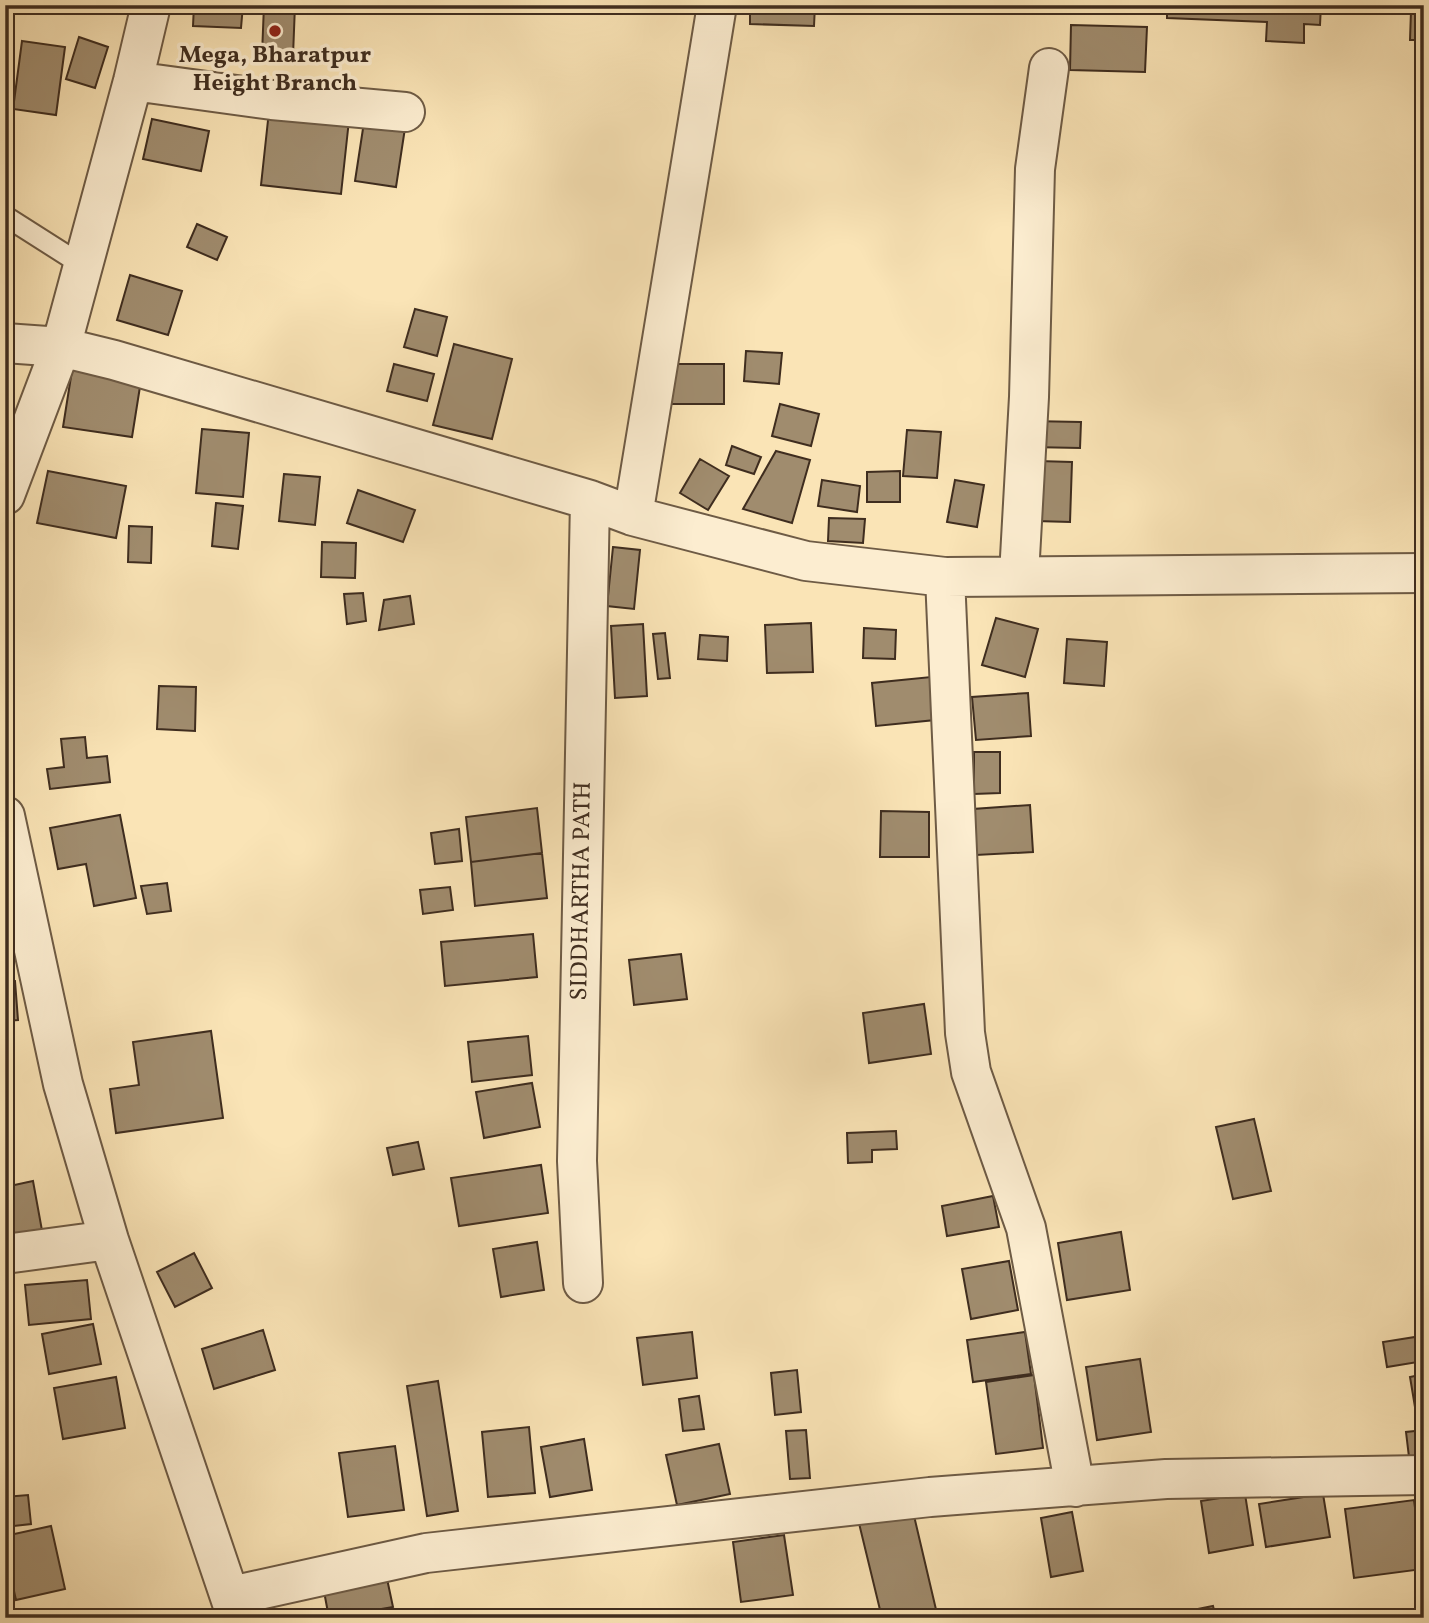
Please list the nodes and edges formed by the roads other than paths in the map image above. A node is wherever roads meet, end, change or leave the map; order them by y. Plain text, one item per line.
1 (151, 5) edge
2 (717, 5) edge
3 (1049, 68) dead end
4 (133, 81) junction
5 (405, 112) dead end
6 (5, 216) edge
7 (82, 265) junction
8 (5, 343) edge
9 (61, 347) junction
10 (5, 495) edge
11 (590, 500) junction
12 (634, 516) junction
13 (1424, 573) edge
14 (1019, 575) junction
15 (945, 577) junction
16 (5, 816) edge
17 (109, 1240) junction
18 (5, 1254) edge
19 (583, 1283) dead end
20 (1424, 1475) edge
21 (1074, 1487) junction
22 (234, 1607) edge

1 - 4 street
2 - 12 street
3 - 14 street
4 - 5 street
4 - 7 street
6 - 7 lane
7 - 9 street
8 - 9 street
9 - 10 street
9 - 11 street
11 - 12 street
11 - 19 street, SIDDHARTHA PATH
12 - 15 street
13 - 14 street
14 - 15 street
15 - 21 street
16 - 17 street
17 - 18 street
17 - 22 street
20 - 21 street
21 - 22 street

